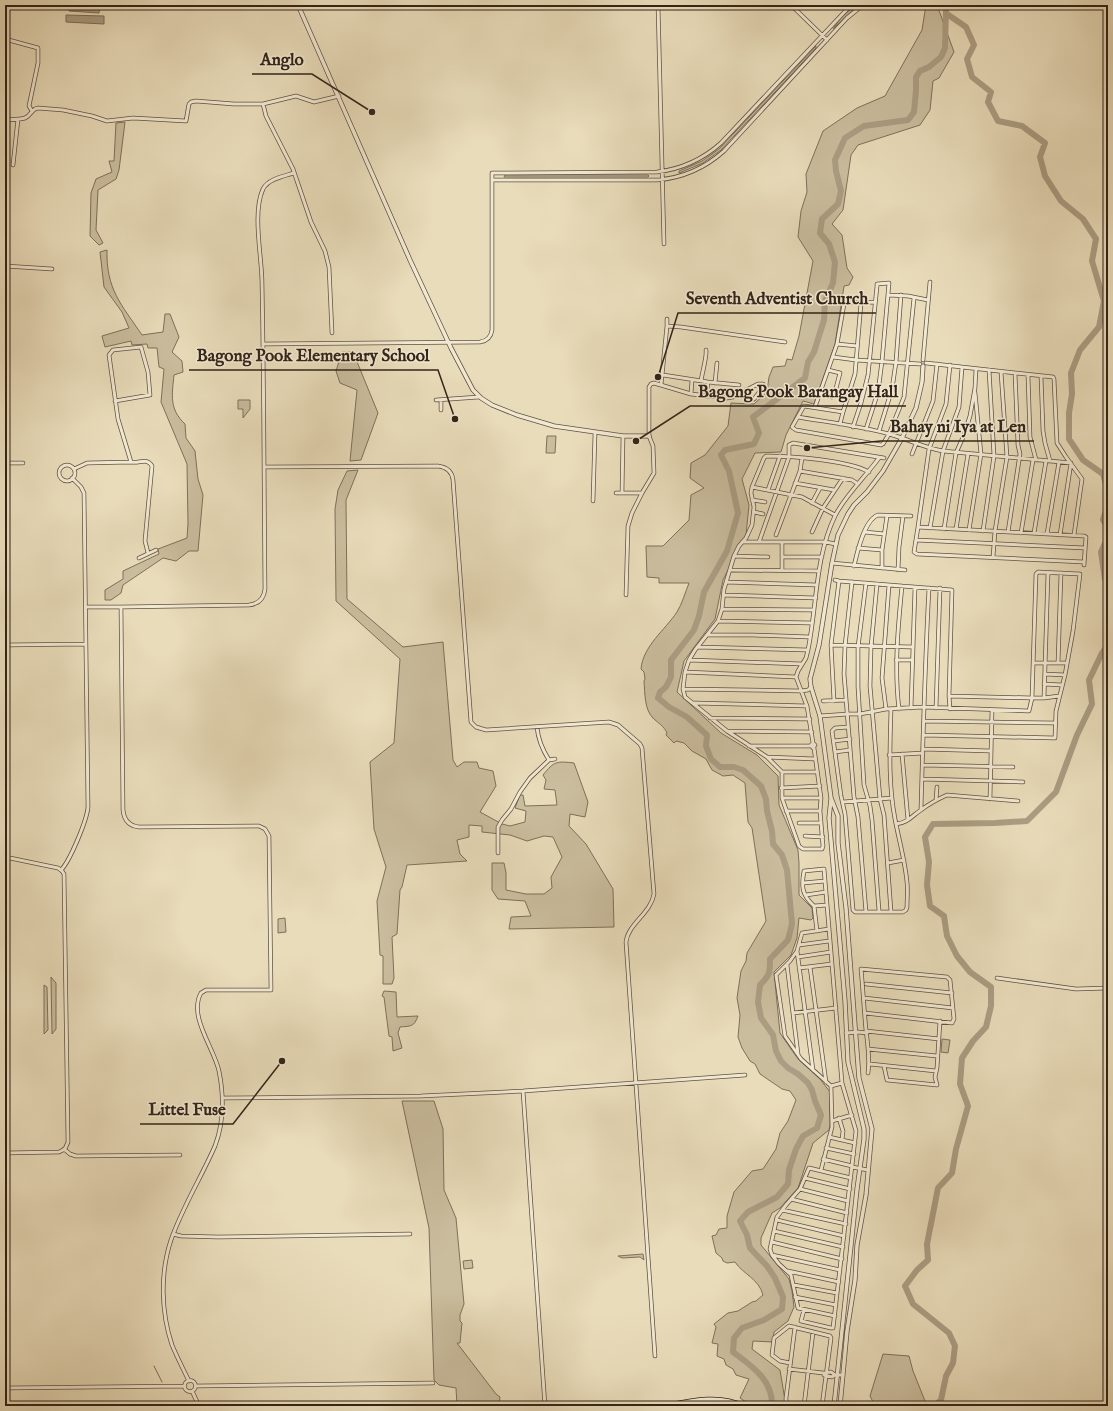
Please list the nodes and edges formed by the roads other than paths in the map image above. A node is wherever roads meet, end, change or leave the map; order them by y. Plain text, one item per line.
1 (298, 5) edge
2 (658, 5) edge
3 (790, 5) edge
4 (850, 5) edge
5 (863, 5) edge
6 (822, 35) junction
7 (5, 39) edge
8 (827, 40) junction
9 (338, 96) junction
10 (263, 104) junction
11 (32, 111) junction
12 (18, 119) junction
13 (5, 120) edge
14 (13, 165) dead end
15 (662, 172) junction
16 (294, 173) junction
17 (662, 179) junction
18 (492, 180) junction
19 (664, 244) dead end
20 (5, 266) edge
21 (52, 269) dead end
22 (930, 282) dead end
23 (889, 295) junction
24 (901, 295) junction
25 (914, 298) junction
26 (928, 300) junction
27 (874, 302) junction
28 (861, 303) junction
29 (667, 319) dead end
30 (667, 326) junction
31 (332, 333) dead end
32 (448, 342) junction
33 (785, 342) dead end
34 (263, 344) junction
35 (837, 344) junction
36 (857, 346) junction
37 (706, 350) dead end
38 (833, 357) junction
39 (856, 360) junction
40 (870, 361) junction
41 (882, 361) junction
42 (896, 362) junction
43 (717, 363) dead end
44 (908, 363) junction
45 (923, 363) junction
46 (937, 364) junction
47 (950, 365) junction
48 (962, 368) junction
49 (976, 369) junction
50 (828, 370) junction
51 (989, 370) junction
52 (1001, 372) junction
53 (1015, 373) junction
54 (663, 374) junction
55 (1028, 375) junction
56 (1041, 376) junction
57 (692, 380) junction
58 (701, 381) junction
59 (708, 382) junction
60 (715, 383) junction
61 (661, 385) junction
62 (739, 385) dead end
63 (975, 388) junction
64 (690, 394) junction
65 (820, 394) junction
66 (706, 396) junction
67 (479, 397) junction
68 (754, 399) dead end
69 (436, 400) dead end
70 (441, 400) junction
71 (115, 401) junction
72 (815, 407) junction
73 (441, 410) dead end
74 (843, 412) junction
75 (798, 417) junction
76 (840, 424) junction
77 (853, 427) junction
78 (866, 429) junction
79 (879, 431) junction
80 (595, 433) junction
81 (889, 434) junction
82 (623, 436) junction
83 (649, 436) junction
84 (902, 438) junction
85 (917, 443) junction
86 (929, 449) junction
87 (943, 451) junction
88 (956, 453) junction
89 (912, 454) dead end
90 (968, 454) junction
91 (981, 454) junction
92 (780, 456) junction
93 (994, 456) junction
94 (789, 457) junction
95 (1007, 457) junction
96 (802, 458) junction
97 (879, 458) junction
98 (884, 458) dead end
99 (1020, 458) junction
100 (1035, 460) junction
101 (1046, 461) junction
102 (1050, 461) junction
103 (131, 462) junction
104 (1058, 462) junction
105 (5, 463) edge
106 (23, 463) dead end
107 (1071, 463) junction
108 (264, 467) junction
109 (74, 469) junction
110 (800, 471) junction
111 (869, 472) junction
112 (72, 478) junction
113 (843, 478) junction
114 (795, 483) junction
115 (858, 484) junction
116 (752, 487) junction
117 (820, 488) junction
118 (768, 490) junction
119 (834, 490) junction
120 (777, 491) junction
121 (616, 493) dead end
122 (622, 493) junction
123 (642, 493) junction
124 (790, 495) junction
125 (752, 500) junction
126 (593, 501) dead end
127 (765, 502) dead end
128 (812, 503) junction
129 (823, 508) junction
130 (754, 512) junction
131 (762, 514) dead end
132 (835, 515) junction
133 (887, 516) junction
134 (904, 516) junction
135 (911, 516) dead end
136 (918, 527) junction
137 (930, 528) junction
138 (944, 529) junction
139 (956, 529) junction
140 (969, 530) junction
141 (983, 531) junction
142 (995, 531) junction
143 (812, 532) dead end
144 (865, 532) junction
145 (1008, 532) junction
146 (1021, 533) junction
147 (884, 534) junction
148 (1034, 534) junction
149 (1047, 534) junction
150 (776, 535) dead end
151 (1060, 535) junction
152 (1074, 535) junction
153 (916, 540) junction
154 (742, 542) junction
155 (759, 542) junction
156 (782, 542) junction
157 (825, 542) junction
158 (836, 544) junction
159 (995, 544) junction
160 (858, 548) junction
161 (1085, 548) junction
162 (156, 550) dead end
163 (882, 550) junction
164 (148, 553) junction
165 (734, 556) junction
166 (768, 557) dead end
167 (782, 557) junction
168 (994, 557) junction
169 (139, 558) dead end
170 (822, 558) junction
171 (832, 563) junction
172 (854, 566) junction
173 (882, 568) junction
174 (731, 570) junction
175 (782, 570) junction
176 (898, 570) junction
177 (905, 570) dead end
178 (819, 572) junction
179 (1048, 573) junction
180 (1061, 573) junction
181 (726, 582) junction
182 (852, 582) junction
183 (866, 583) junction
184 (877, 584) junction
185 (817, 585) junction
186 (889, 585) junction
187 (902, 586) junction
188 (915, 588) junction
189 (929, 588) junction
190 (940, 588) junction
191 (626, 595) dead end
192 (724, 595) junction
193 (816, 598) junction
194 (121, 607) junction
195 (86, 608) junction
196 (722, 609) junction
197 (813, 610) junction
198 (718, 621) junction
199 (812, 623) junction
200 (707, 634) junction
201 (810, 637) junction
202 (86, 644) junction
203 (5, 645) edge
204 (831, 645) junction
205 (845, 646) junction
206 (697, 647) junction
207 (858, 647) junction
208 (870, 647) junction
209 (884, 647) junction
210 (896, 647) junction
211 (913, 647) junction
212 (808, 650) junction
213 (689, 660) junction
214 (896, 660) junction
215 (912, 660) junction
216 (1033, 663) junction
217 (1045, 663) junction
218 (1058, 663) junction
219 (802, 664) junction
220 (1067, 664) junction
221 (685, 672) junction
222 (1045, 674) junction
223 (1064, 675) junction
224 (796, 677) junction
225 (1044, 684) junction
226 (1062, 685) junction
227 (811, 687) junction
228 (683, 689) junction
229 (801, 691) junction
230 (949, 696) junction
231 (1059, 696) junction
232 (1032, 698) junction
233 (1044, 698) junction
234 (846, 700) junction
235 (823, 701) dead end
236 (834, 701) junction
237 (694, 703) junction
238 (808, 706) junction
239 (923, 707) junction
240 (911, 708) junction
241 (936, 708) junction
242 (891, 709) junction
243 (899, 709) junction
244 (950, 709) junction
245 (886, 710) junction
246 (992, 710) junction
247 (873, 712) junction
248 (848, 714) junction
249 (860, 714) junction
250 (820, 716) junction
251 (710, 718) junction
252 (810, 719) junction
253 (924, 721) junction
254 (992, 722) junction
255 (1055, 723) junction
256 (537, 727) junction
257 (848, 727) junction
258 (727, 731) junction
259 (812, 732) junction
260 (924, 735) junction
261 (991, 736) junction
262 (850, 739) junction
263 (834, 741) junction
264 (749, 746) junction
265 (813, 746) junction
266 (850, 750) junction
267 (923, 751) junction
268 (991, 751) junction
269 (835, 752) junction
270 (902, 754) junction
271 (889, 755) junction
272 (767, 757) junction
273 (555, 759) dead end
274 (815, 759) junction
275 (549, 760) junction
276 (922, 765) junction
277 (990, 766) junction
278 (1012, 767) dead end
279 (782, 772) junction
280 (817, 772) junction
281 (922, 779) junction
282 (990, 781) junction
283 (1023, 782) dead end
284 (820, 786) junction
285 (937, 787) dead end
286 (781, 788) junction
287 (782, 798) junction
288 (821, 798) junction
289 (831, 798) junction
290 (892, 798) junction
291 (880, 799) junction
292 (990, 799) junction
293 (936, 800) junction
294 (855, 801) junction
295 (868, 801) junction
296 (1018, 801) dead end
297 (843, 802) junction
298 (921, 809) junction
299 (786, 811) junction
300 (820, 811) junction
301 (908, 820) junction
302 (799, 823) dead end
303 (821, 823) junction
304 (896, 824) junction
305 (805, 836) dead end
306 (823, 837) junction
307 (498, 853) dead end
308 (5, 857) edge
309 (904, 860) junction
310 (888, 863) junction
311 (61, 870) junction
312 (825, 881) junction
313 (803, 883) junction
314 (826, 892) junction
315 (806, 895) dead end
316 (827, 904) junction
317 (814, 906) junction
318 (866, 912) junction
319 (879, 912) junction
320 (891, 912) junction
321 (829, 929) junction
322 (817, 931) junction
323 (829, 941) dead end
324 (798, 945) junction
325 (797, 950) junction
326 (831, 952) junction
327 (798, 957) junction
328 (787, 964) junction
329 (832, 964) junction
330 (810, 967) junction
331 (799, 968) junction
332 (997, 978) dead end
333 (866, 984) dead end
334 (1108, 988) edge
335 (952, 993) junction
336 (864, 998) dead end
337 (836, 1008) junction
338 (953, 1008) junction
339 (817, 1010) junction
340 (805, 1011) junction
341 (793, 1013) junction
342 (865, 1013) junction
343 (940, 1021) junction
344 (866, 1031) junction
345 (856, 1032) junction
346 (846, 1033) junction
347 (938, 1039) junction
348 (868, 1049) junction
349 (798, 1055) junction
350 (937, 1056) junction
351 (870, 1064) junction
352 (884, 1066) junction
353 (813, 1070) junction
354 (936, 1070) junction
355 (868, 1073) dead end
356 (745, 1075) dead end
357 (636, 1082) junction
358 (826, 1082) junction
359 (842, 1083) junction
360 (831, 1086) junction
361 (523, 1091) junction
362 (222, 1098) junction
363 (852, 1115) junction
364 (840, 1118) junction
365 (832, 1120) junction
366 (829, 1137) junction
367 (842, 1140) junction
368 (855, 1143) junction
369 (826, 1148) junction
370 (64, 1150) junction
371 (5, 1153) edge
372 (854, 1154) junction
373 (180, 1155) dead end
374 (823, 1159) junction
375 (852, 1168) junction
376 (860, 1169) junction
377 (821, 1170) junction
378 (868, 1170) junction
379 (805, 1178) junction
380 (851, 1178) junction
381 (800, 1189) junction
382 (850, 1190) junction
383 (791, 1199) junction
384 (848, 1201) junction
385 (782, 1210) junction
386 (847, 1213) junction
387 (777, 1220) junction
388 (846, 1224) junction
389 (774, 1231) junction
390 (174, 1234) junction
391 (410, 1234) dead end
392 (844, 1236) junction
393 (772, 1242) junction
394 (843, 1247) junction
395 (772, 1255) junction
396 (842, 1258) junction
397 (840, 1270) junction
398 (786, 1271) junction
399 (839, 1282) junction
400 (794, 1285) junction
401 (837, 1293) junction
402 (795, 1297) junction
403 (836, 1305) junction
404 (804, 1310) junction
405 (835, 1316) junction
406 (795, 1328) junction
407 (813, 1332) junction
408 (655, 1356) dead end
409 (790, 1363) junction
410 (789, 1369) junction
411 (808, 1372) junction
412 (825, 1374) junction
413 (836, 1375) junction
414 (843, 1375) junction
415 (189, 1381) junction
416 (433, 1383) dead end
417 (184, 1386) junction
418 (196, 1386) junction
419 (5, 1388) edge
420 (192, 1391) junction
421 (199, 1406) edge
422 (545, 1406) edge
423 (665, 1406) edge
424 (743, 1406) edge
425 (786, 1406) edge
426 (804, 1406) edge
427 (822, 1406) edge
428 (834, 1406) edge
429 (840, 1406) edge

1 - 9 street
2 - 15 street
3 - 6 street
4 - 6 street
5 - 8 street
6 - 8 street
6 - 15 street
7 - 11 street
8 - 17 street
9 - 10 street
9 - 32 street
10 - 11 street
10 - 16 street
11 - 12 street
12 - 13 street
12 - 14 street
15 - 17 street
15 - 18 street
16 - 31 street
16 - 34 street
17 - 18 street
17 - 19 street
18 - 32 street
20 - 21 street
22 - 26 street
23 - 24 street
23 - 27 street
23 - 41 street
24 - 25 street
24 - 42 street
25 - 26 street
25 - 44 street
26 - 45 street
27 - 28 street
27 - 40 street
28 - 35 street
28 - 36 street
29 - 30 street
30 - 33 street
30 - 54 street
32 - 34 street
32 - 67 street
34 - 108 street
35 - 36 street
35 - 38 street
36 - 39 street
37 - 58 street
38 - 39 street
38 - 50 street
39 - 40 street
39 - 74 street
40 - 41 street
40 - 77 street
41 - 42 street
41 - 78 street
42 - 44 street
42 - 79 street
43 - 60 street
44 - 45 street
44 - 81 street
45 - 46 street
45 - 84 street
46 - 47 street
46 - 85 street
47 - 48 street
47 - 86 street
48 - 49 street
48 - 87 street
49 - 51 street
49 - 63 street
50 - 65 street
50 - 65 street
51 - 52 street
51 - 93 street
52 - 53 street
52 - 95 street
53 - 55 street
53 - 99 street
54 - 57 street
54 - 61 street
55 - 56 street
55 - 100 street
56 - 102 street
56 - 107 street
57 - 58 street
57 - 64 street
58 - 59 street
59 - 60 street
59 - 66 street
60 - 62 street
61 - 64 street
61 - 83 street
63 - 88 street
63 - 91 street
64 - 66 street
65 - 72 street
66 - 68 street
67 - 70 street
67 - 80 street
69 - 70 street
70 - 73 street
71 - 71 street
71 - 103 street
72 - 74 street
72 - 75 street
74 - 76 street
75 - 76 street
75 - 81 street
76 - 77 street
77 - 78 street
78 - 79 street
79 - 81 street
80 - 82 street
80 - 126 street
81 - 84 street
82 - 83 street
82 - 122 street
83 - 123 street
84 - 85 street
84 - 158 street
85 - 86 street
85 - 89 street
86 - 87 street
86 - 136 street
87 - 88 street
87 - 137 street
88 - 90 street
88 - 138 street
90 - 91 street
90 - 139 street
91 - 93 street
91 - 140 street
92 - 94 street
92 - 116 street
92 - 118 street
93 - 95 street
93 - 141 street
94 - 96 street
94 - 97 street
94 - 120 street
95 - 99 street
95 - 142 street
96 - 110 street
96 - 111 street
97 - 98 street
97 - 111 street
99 - 100 street
99 - 145 street
100 - 101 street
100 - 146 street
101 - 102 street
101 - 148 street
102 - 104 street
103 - 109 street
103 - 164 street
104 - 107 street
104 - 149 street
105 - 106 street
107 - 151 street
107 - 152 street
108 - 194 street
108 - 256 street
109 - 112 street
109 - 112 street
110 - 113 street
110 - 114 street
111 - 115 street
112 - 195 street
113 - 115 street
113 - 119 street
114 - 117 street
114 - 124 street
115 - 132 street
116 - 118 street
116 - 125 street
117 - 119 street
117 - 128 street
118 - 120 street
119 - 129 street
120 - 124 street
120 - 155 street
121 - 122 street
122 - 123 street
123 - 191 street
124 - 128 street
124 - 150 street
125 - 127 street
125 - 130 street
128 - 129 street
129 - 132 street
129 - 143 street
130 - 131 street
130 - 154 street
132 - 157 street
133 - 134 street
133 - 144 street
133 - 147 street
134 - 135 street
134 - 176 street
136 - 137 street
136 - 153 street
137 - 138 street
138 - 139 street
139 - 140 street
140 - 141 street
141 - 142 street
142 - 145 street
142 - 159 street
144 - 147 street
144 - 160 street
145 - 146 street
146 - 148 street
147 - 163 street
148 - 149 street
149 - 151 street
151 - 152 street
152 - 161 street
153 - 159 street
153 - 168 street
154 - 155 street
154 - 165 street
155 - 156 street
156 - 157 street
156 - 167 street
157 - 158 street
157 - 170 street
158 - 171 street
159 - 161 street
159 - 168 street
160 - 163 street
160 - 172 street
161 - 168 street
162 - 164 street
163 - 173 street
164 - 169 street
165 - 166 street
165 - 174 street
167 - 170 street
167 - 175 street
170 - 178 street
171 - 172 street
171 - 227 street
172 - 173 street
173 - 176 street
174 - 175 street
174 - 181 street
175 - 178 street
176 - 177 street
178 - 185 street
179 - 180 street
179 - 216 street
179 - 217 street
180 - 218 street
180 - 220 street
181 - 185 street
181 - 192 street
182 - 183 street
182 - 204 street
182 - 205 street
183 - 184 street
183 - 207 street
184 - 186 street
184 - 208 street
185 - 193 street
186 - 187 street
186 - 209 street
187 - 188 street
187 - 210 street
188 - 189 street
188 - 211 street
189 - 190 street
189 - 239 street
190 - 230 street
190 - 241 street
192 - 193 street
192 - 196 street
193 - 197 street
194 - 195 street
194 - 362 street
195 - 202 street
196 - 197 street
196 - 198 street
197 - 199 street
198 - 199 street
198 - 200 street
199 - 201 street
200 - 201 street
200 - 206 street
201 - 212 street
202 - 203 street
202 - 311 street
204 - 205 street
204 - 236 street
205 - 207 street
205 - 234 street
206 - 212 street
206 - 213 street
207 - 208 street
207 - 249 street
208 - 209 street
208 - 247 street
209 - 210 street
209 - 245 street
210 - 211 street
210 - 214 street
211 - 215 street
212 - 219 street
213 - 219 street
213 - 221 street
214 - 215 street
214 - 243 street
215 - 240 street
216 - 217 street
216 - 232 street
217 - 218 street
217 - 222 street
218 - 220 street
219 - 224 street
220 - 223 street
221 - 224 street
221 - 228 street
222 - 223 street
222 - 225 street
223 - 226 street
224 - 229 street
225 - 226 street
225 - 233 street
226 - 231 street
227 - 229 street
227 - 250 street
228 - 229 street
228 - 237 street
229 - 238 street
230 - 232 street
230 - 244 street
231 - 233 street
231 - 255 street
232 - 233 street
232 - 246 street
234 - 236 street
234 - 248 street
235 - 236 street
237 - 238 street
237 - 251 street
238 - 252 street
239 - 240 street
239 - 241 street
239 - 253 street
240 - 243 street
241 - 244 street
242 - 243 street
242 - 245 street
242 - 271 street
244 - 246 street
245 - 247 street
246 - 254 street
247 - 249 street
247 - 291 street
248 - 249 street
248 - 250 street
248 - 257 street
249 - 295 street
250 - 289 street
251 - 252 street
251 - 258 street
252 - 259 street
253 - 254 street
253 - 260 street
254 - 255 street
254 - 261 street
255 - 261 street
256 - 275 street
256 - 357 street
257 - 262 street
257 - 263 street
258 - 259 street
258 - 264 street
259 - 265 street
260 - 261 street
260 - 267 street
261 - 268 street
262 - 263 street
262 - 266 street
263 - 269 street
264 - 265 street
264 - 272 street
265 - 274 street
266 - 269 street
266 - 294 street
267 - 268 street
267 - 270 street
267 - 276 street
268 - 277 street
269 - 297 street
270 - 271 street
270 - 301 street
271 - 290 street
272 - 274 street
272 - 279 street
273 - 275 street
274 - 280 street
275 - 307 street
276 - 277 street
276 - 281 street
277 - 278 street
277 - 282 street
279 - 280 street
279 - 286 street
280 - 284 street
281 - 282 street
281 - 298 street
282 - 283 street
282 - 292 street
284 - 286 street
284 - 288 street
285 - 293 street
286 - 287 street
287 - 288 street
287 - 299 street
288 - 300 street
289 - 345 street
289 - 346 street
290 - 291 street
290 - 304 street
291 - 295 street
291 - 310 street
292 - 293 street
292 - 296 street
293 - 298 street
294 - 295 street
294 - 297 street
294 - 318 street
295 - 319 street
297 - 318 street
298 - 301 street
299 - 300 street
299 - 306 street
300 - 303 street
301 - 304 street
302 - 303 street
303 - 306 street
304 - 309 street
305 - 306 street
308 - 311 street
309 - 310 street
309 - 320 street
310 - 320 street
311 - 370 street
312 - 313 street
312 - 313 street
312 - 314 street
313 - 317 street
314 - 315 street
314 - 316 street
316 - 317 street
316 - 321 street
317 - 322 street
318 - 319 street
319 - 320 street
321 - 322 street
321 - 326 street
322 - 324 street
323 - 324 street
324 - 325 street
325 - 327 street
325 - 328 street
326 - 327 street
326 - 329 street
327 - 331 street
328 - 341 street
328 - 349 street
329 - 330 street
329 - 337 street
330 - 331 street
330 - 339 street
331 - 340 street
332 - 334 street
333 - 335 street
335 - 338 street
335 - 342 street
336 - 338 street
337 - 339 street
337 - 359 street
338 - 343 street
339 - 340 street
339 - 358 street
340 - 341 street
340 - 353 street
341 - 349 street
342 - 343 street
342 - 344 street
343 - 347 street
344 - 345 street
344 - 347 street
344 - 348 street
345 - 346 street
345 - 378 street
346 - 376 street
347 - 350 street
348 - 350 street
348 - 351 street
349 - 353 street
350 - 354 street
351 - 352 street
351 - 355 street
352 - 354 street
352 - 354 street
353 - 358 street
356 - 357 street
357 - 361 street
357 - 408 street
358 - 360 street
359 - 360 street
359 - 363 street
360 - 365 street
361 - 362 street
361 - 422 street
362 - 390 street
363 - 364 street
363 - 368 street
364 - 365 street
364 - 367 street
365 - 366 street
366 - 367 street
366 - 369 street
367 - 368 street
368 - 372 street
369 - 372 street
369 - 374 street
370 - 371 street
370 - 373 street
372 - 375 street
374 - 375 street
374 - 377 street
375 - 376 street
375 - 380 street
376 - 378 street
376 - 413 street
377 - 379 street
377 - 380 street
378 - 414 street
379 - 381 street
379 - 382 street
380 - 382 street
381 - 383 street
381 - 384 street
382 - 384 street
383 - 385 street
383 - 386 street
384 - 386 street
385 - 387 street
385 - 388 street
386 - 388 street
387 - 389 street
387 - 392 street
388 - 392 street
389 - 393 street
389 - 394 street
390 - 391 street
390 - 415 street
392 - 394 street
393 - 395 street
393 - 396 street
394 - 396 street
395 - 397 street
395 - 398 street
396 - 397 street
397 - 399 street
398 - 399 street
398 - 400 street
399 - 401 street
400 - 401 street
400 - 402 street
401 - 403 street
402 - 403 street
402 - 404 street
403 - 405 street
404 - 405 street
404 - 405 street
406 - 407 street
406 - 409 street
406 - 409 street
407 - 411 street
407 - 412 street
409 - 410 street
410 - 411 street
410 - 425 street
411 - 412 street
411 - 426 street
412 - 413 street
412 - 427 street
413 - 414 street
413 - 428 street
414 - 429 street
415 - 417 street
415 - 418 street
416 - 418 street
417 - 419 street
417 - 420 street
418 - 420 street
420 - 421 street
423 - 424 main road

